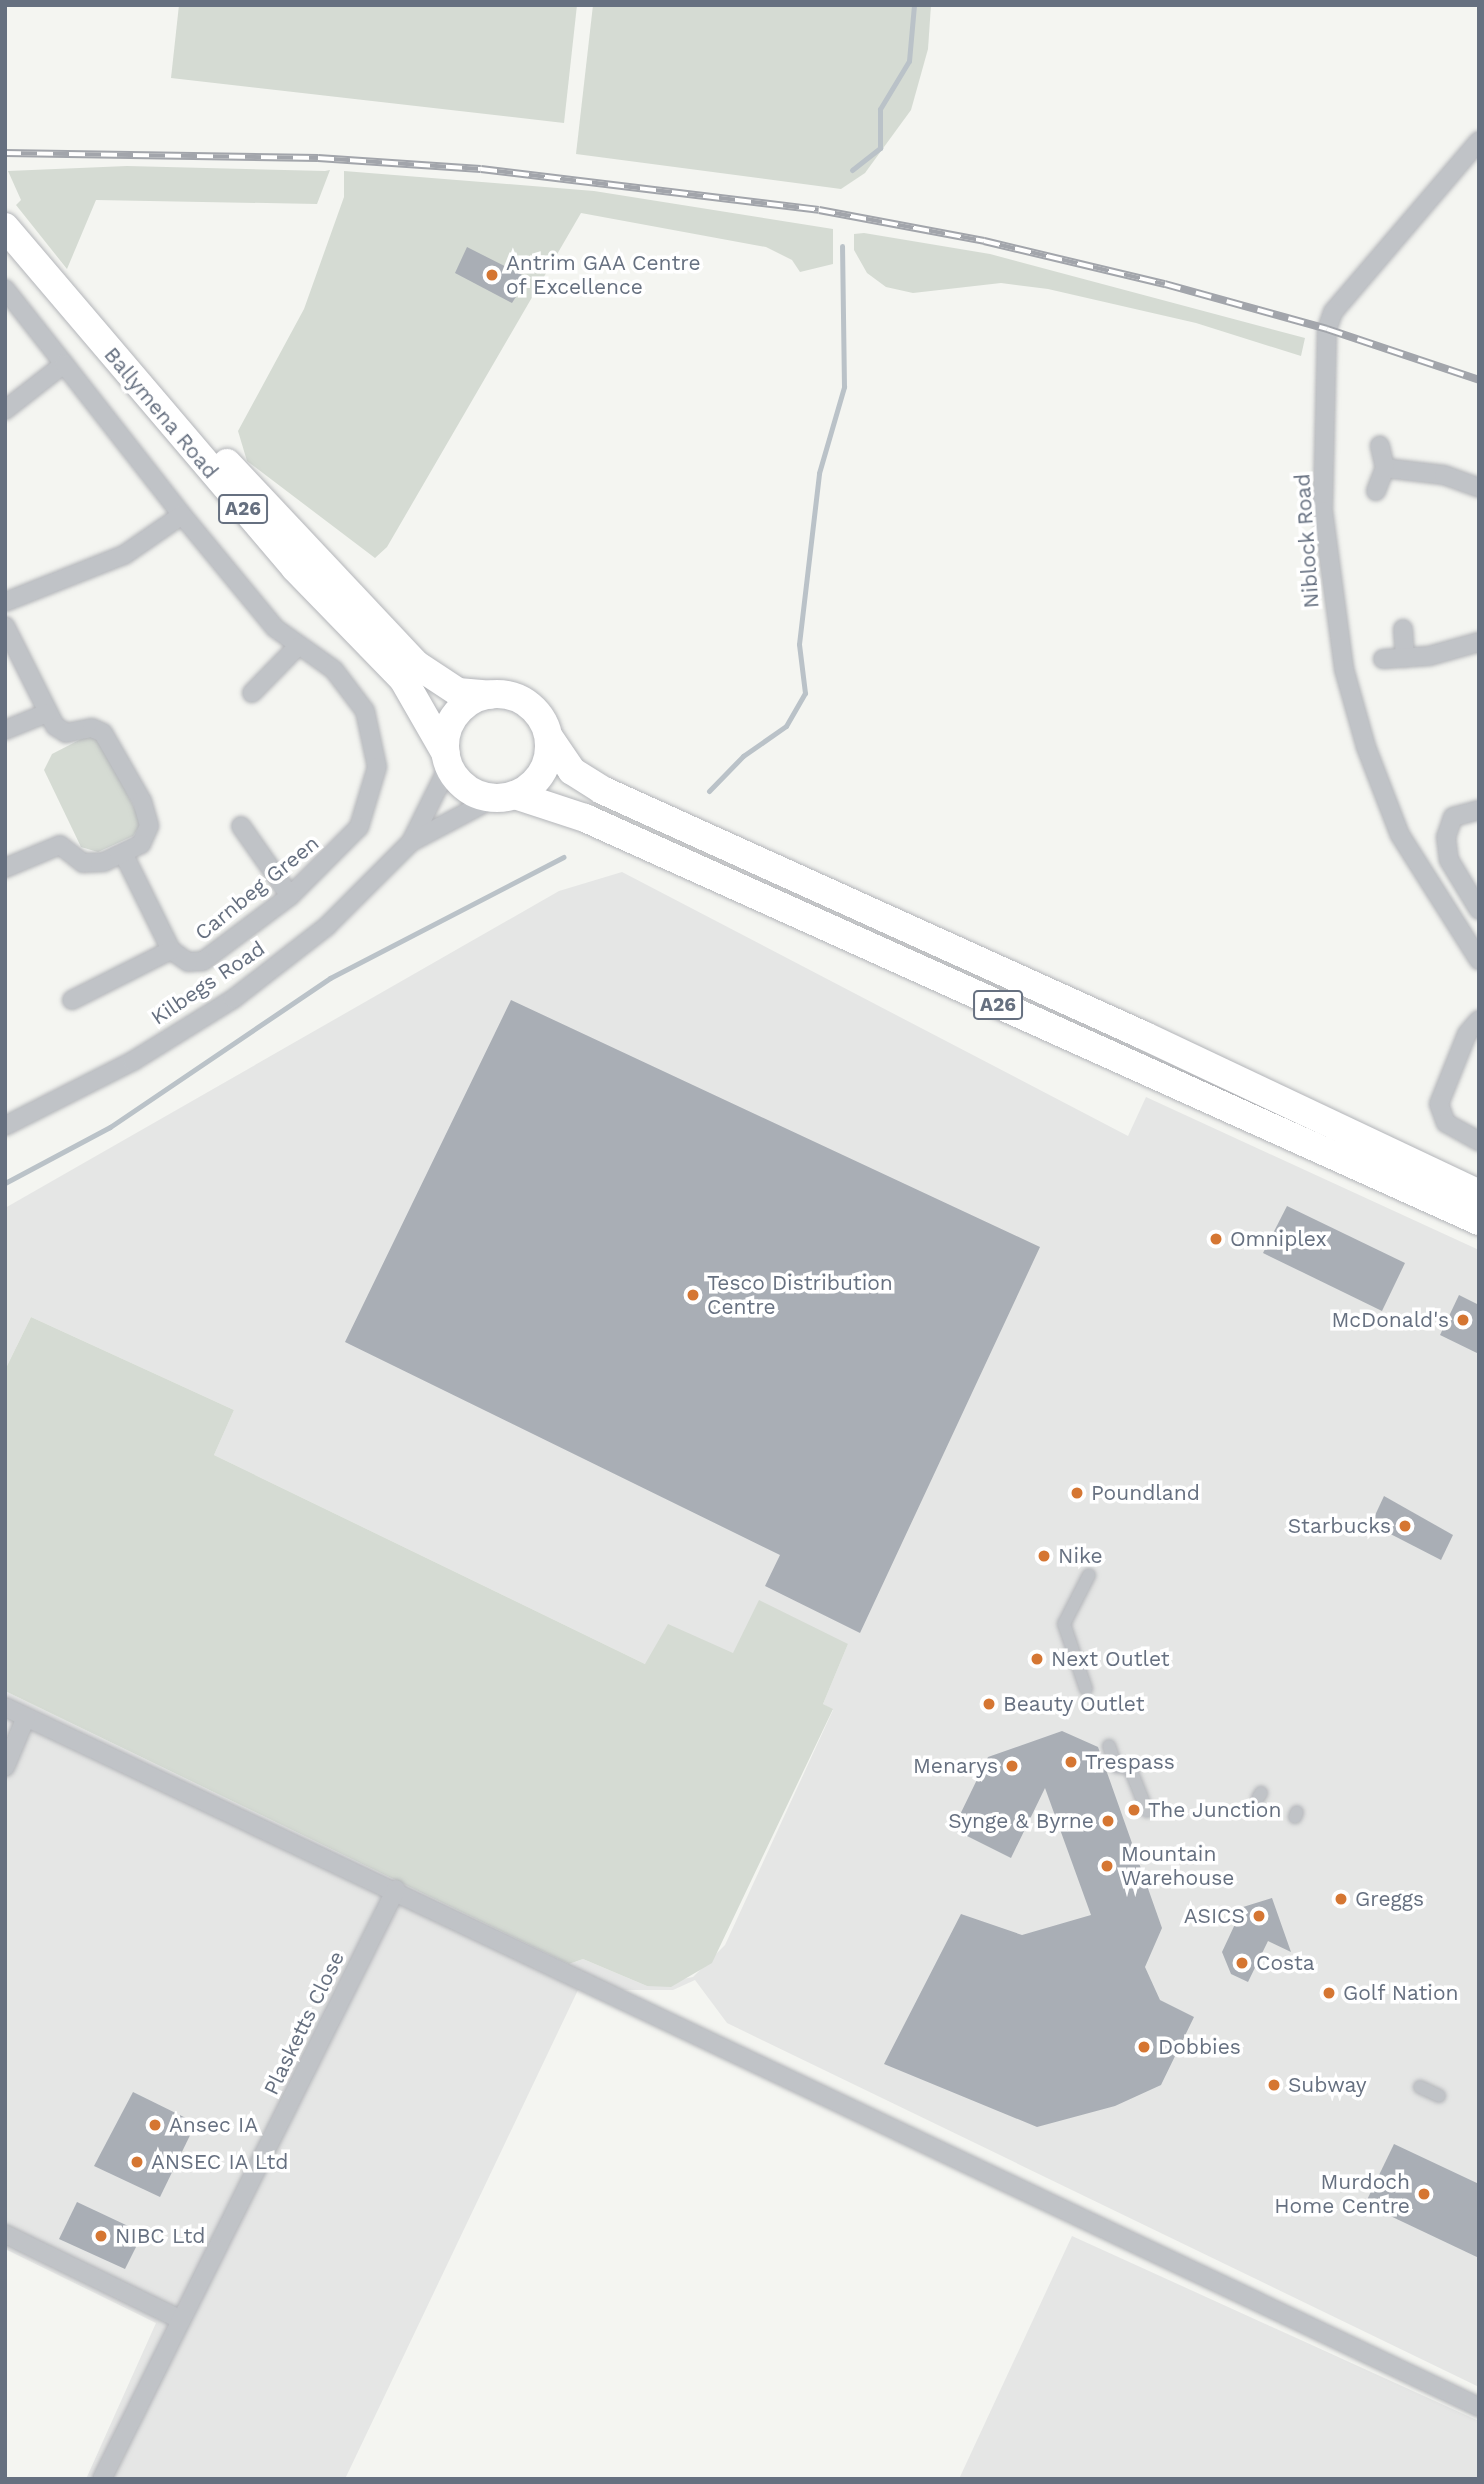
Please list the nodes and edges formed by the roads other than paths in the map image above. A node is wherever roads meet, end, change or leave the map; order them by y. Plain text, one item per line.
1 (1479, 141) edge
2 (5, 227) edge
3 (35, 265) junction
4 (5, 289) edge
5 (64, 364) junction
6 (5, 410) edge
7 (1380, 446) dead end
8 (1385, 468) junction
9 (1479, 488) edge
10 (1376, 491) dead end
11 (181, 515) junction
12 (5, 602) edge
13 (5, 626) edge
14 (1403, 629) dead end
15 (1479, 642) edge
16 (297, 647) junction
17 (1405, 658) junction
18 (1383, 659) dead end
19 (252, 693) dead end
20 (490, 695) junction
21 (47, 713) junction
22 (5, 730) edge
23 (549, 737) junction
24 (447, 760) junction
25 (505, 796) junction
26 (1479, 810) edge
27 (241, 826) dead end
28 (411, 842) junction
29 (124, 855) junction
30 (5, 867) edge
31 (290, 896) junction
32 (1479, 910) edge
33 (171, 950) junction
34 (1479, 960) edge
35 (72, 1000) dead end
36 (1479, 1020) edge
37 (5, 1126) edge
38 (1479, 1141) edge
39 (1434, 1173) junction
40 (1479, 1182) edge
41 (1479, 1194) edge
42 (1479, 1221) edge
43 (1089, 1575) dead end
44 (1086, 1689) dead end
45 (5, 1707) edge
46 (26, 1717) junction
47 (1109, 1746) dead end
48 (5, 1767) edge
49 (1147, 1811) dead end
50 (396, 1889) junction
51 (1420, 2087) dead end
52 (1439, 2096) dead end
53 (5, 2234) edge
54 (181, 2320) junction
55 (1479, 2407) edge
56 (102, 2479) edge

1 - 34 street, Niblock Road
2 - 3 highway, Ballymena Road / A26
3 - 20 highway, Ballymena Road / A26
3 - 24 highway, Ballymena Road / A26
4 - 5 street, Carnbeg Green
5 - 6 street
5 - 11 street, Carnbeg Green
7 - 8 street
8 - 9 street
8 - 10 street
11 - 12 street
11 - 16 street, Carnbeg Green
13 - 21 street
14 - 17 street
15 - 17 street
16 - 19 street
16 - 31 street, Carnbeg Green
17 - 18 street
20 - 23 highway, A26
20 - 24 highway
21 - 22 street
21 - 29 street
23 - 25 highway
23 - 39 highway, A26
24 - 25 highway, A26
24 - 28 street, Kilbegs Road
25 - 28 street, Kilbegs Road
25 - 42 highway, A26
26 - 32 street
27 - 31 street
28 - 37 street, Kilbegs Road
29 - 30 street
29 - 33 street, Carnbeg Green
31 - 33 street, Carnbeg Green
33 - 35 street, Carnbeg Green
36 - 38 street
39 - 40 street
39 - 41 highway, A26
43 - 44 street
45 - 46 street
46 - 48 street
46 - 50 street
47 - 49 street
50 - 54 street, Plasketts Close
50 - 55 street
51 - 52 street
53 - 54 street
54 - 56 street, Plasketts Close

